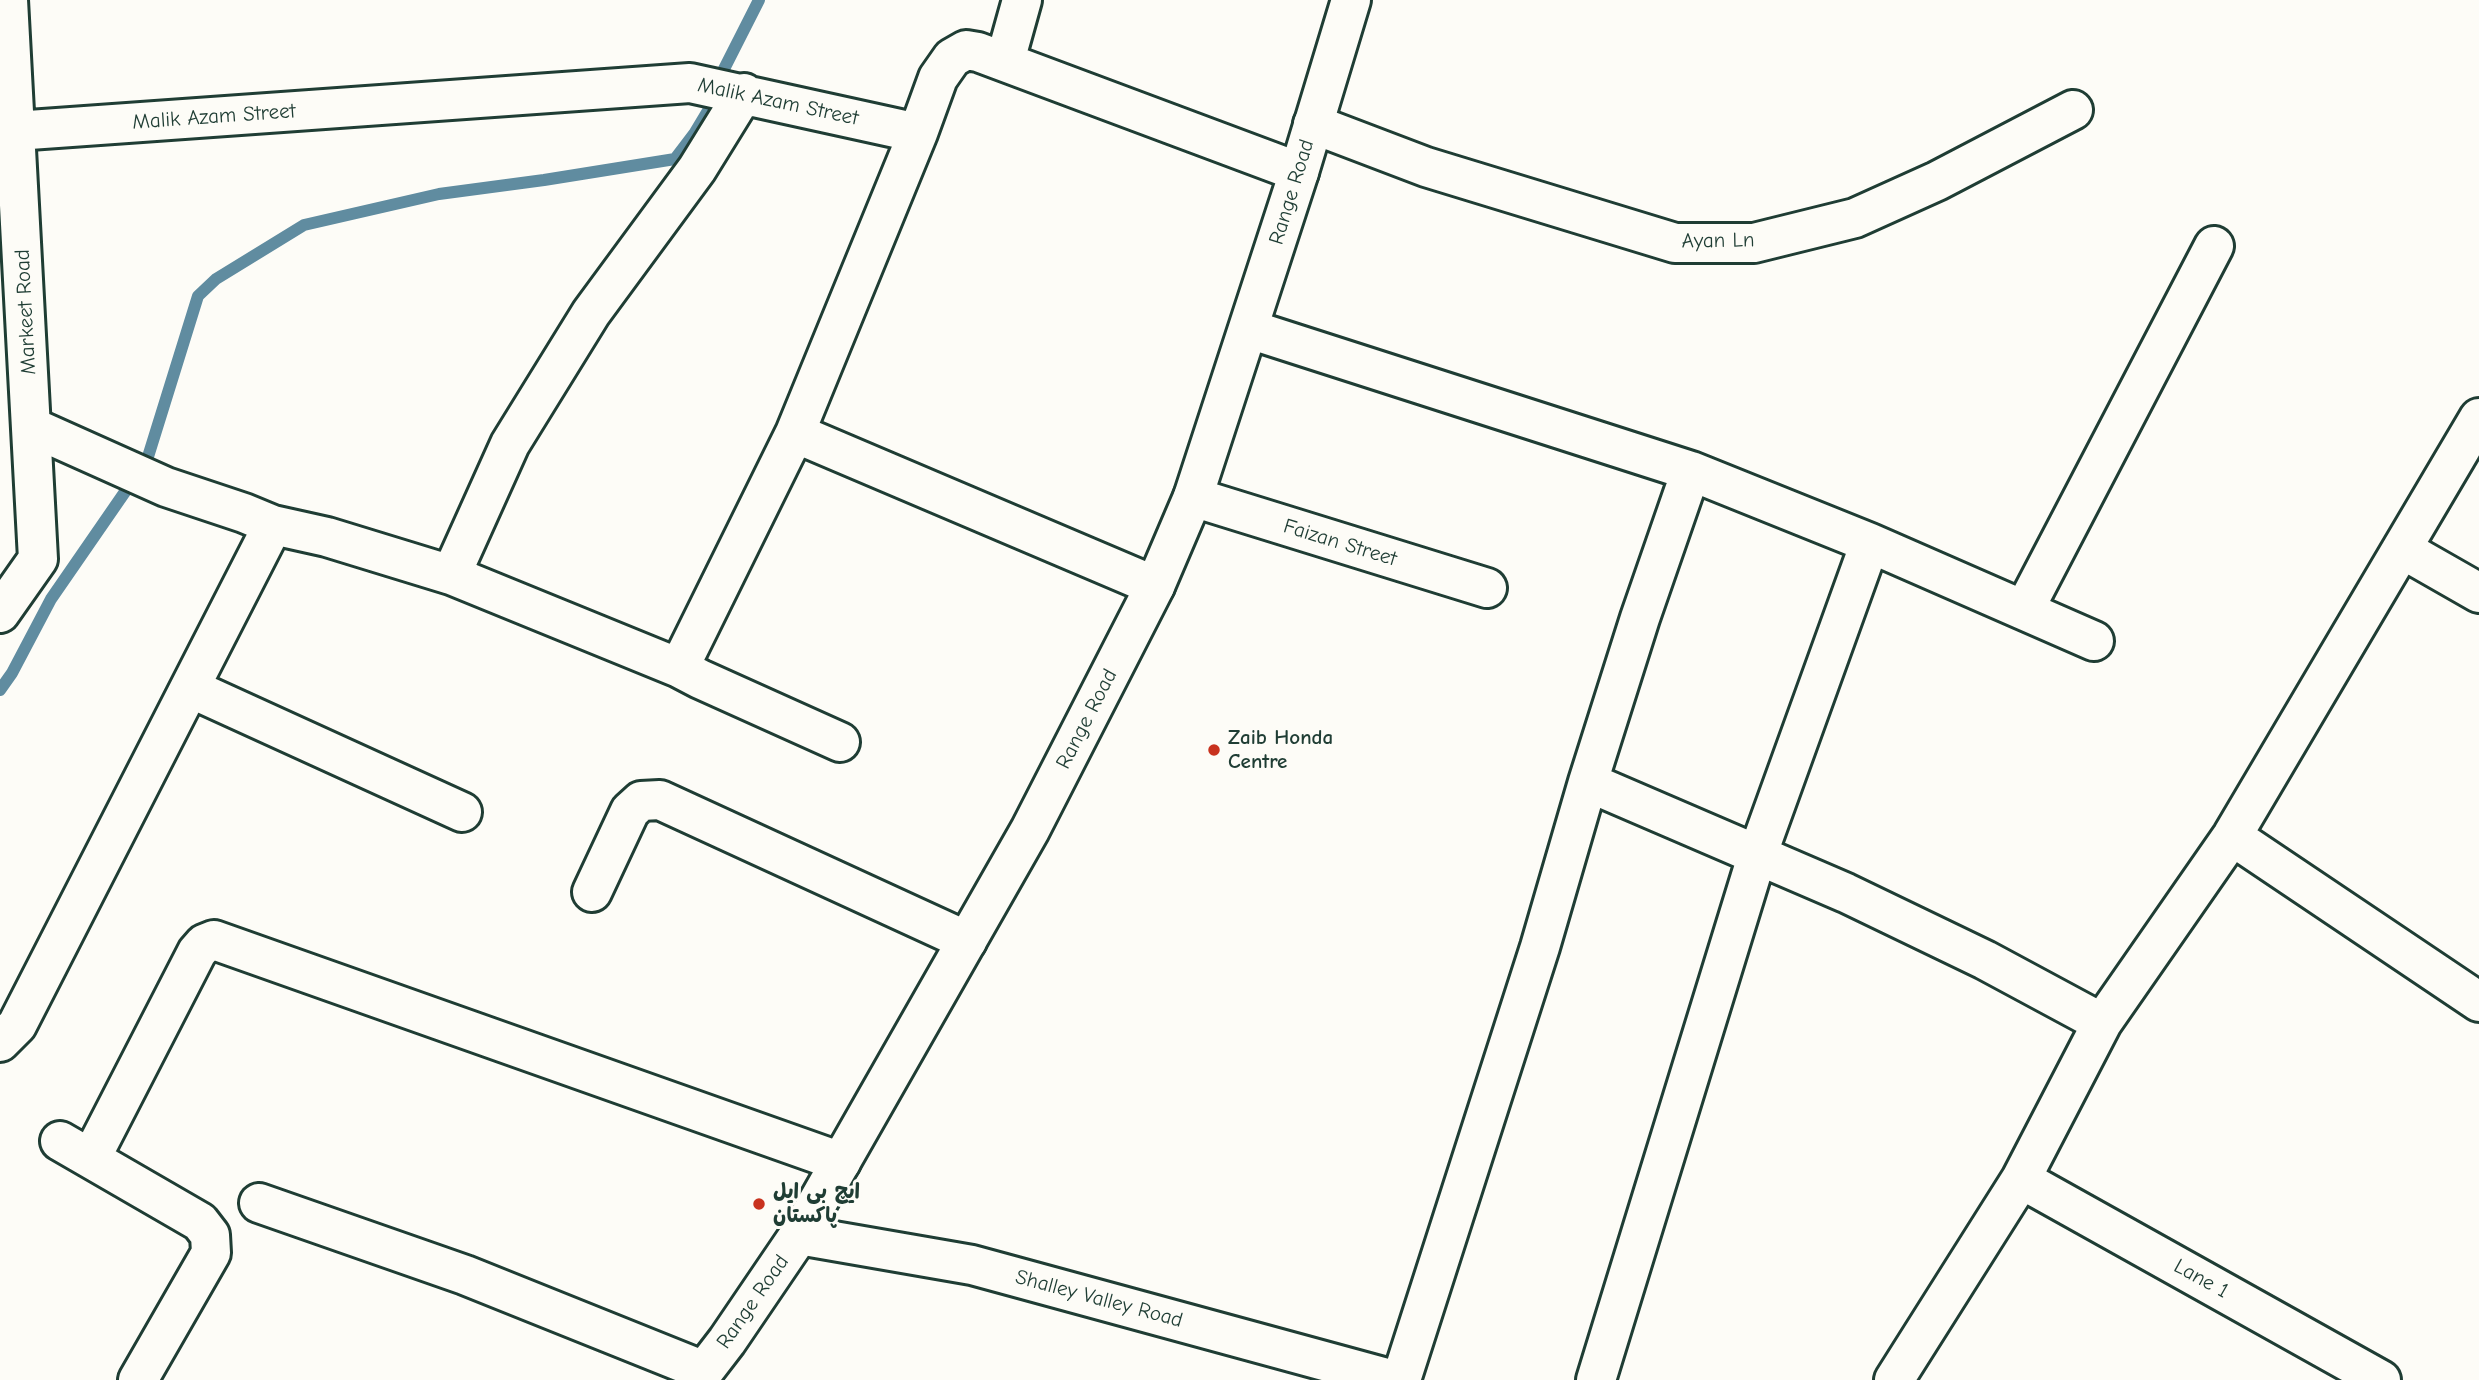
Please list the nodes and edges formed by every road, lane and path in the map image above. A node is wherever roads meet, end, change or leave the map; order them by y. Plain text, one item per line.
1 (8, 0) edge
2 (1022, 0) edge
3 (1351, 0) edge
4 (4, 56) edge
5 (1005, 61) junction
6 (738, 93) junction
7 (2073, 110) dead end
8 (1313, 124) junction
9 (15, 131) junction
10 (918, 132) junction
11 (1299, 172) junction
12 (2214, 246) dead end
13 (1248, 329) junction
14 (23, 413) edge
15 (2479, 418) edge
16 (795, 433) junction
17 (1691, 471) junction
18 (1193, 497) junction
19 (273, 525) junction
20 (1870, 543) junction
21 (2402, 549) junction
22 (451, 575) junction
23 (1154, 586) junction
24 (1487, 588) dead end
25 (2479, 593) edge
26 (2024, 610) junction
27 (0, 613) edge
28 (2094, 641) dead end
29 (679, 668) junction
30 (190, 688) junction
31 (840, 742) dead end
32 (1588, 782) junction
33 (462, 813) dead end
34 (2232, 836) junction
35 (1758, 853) junction
36 (592, 892) dead end
37 (967, 940) junction
38 (2479, 1002) edge
39 (2102, 1023) junction
40 (0, 1042) edge
41 (841, 1162) junction
42 (2021, 1179) junction
43 (259, 1203) dead end
44 (799, 1235) junction
45 (701, 1375) edge
46 (138, 1380) edge
47 (1394, 1380) edge
48 (1401, 1380) edge
49 (1596, 1380) edge
50 (1894, 1380) edge
51 (2381, 1380) edge

1 - 4 street, Markeet Road
2 - 5 street
3 - 8 street, Range Road
4 - 9 street, Markeet Road
5 - 10 street
5 - 11 street
6 - 9 street, Malik Azam Street
6 - 10 street, Malik Azam Street
6 - 22 street
7 - 8 street, Ayan Ln
8 - 11 street, Range Road
9 - 14 street, Markeet Road
10 - 16 street
11 - 13 street, Range Road
12 - 26 street
13 - 17 street
13 - 18 street, Range Road
14 - 19 street
14 - 27 street, Markeet Road
15 - 21 street
16 - 23 street
16 - 29 street
17 - 20 street
17 - 32 street
18 - 23 street, Range Road
18 - 24 street, Faizan Street
19 - 22 street
19 - 30 street
20 - 26 street
20 - 35 street
21 - 25 street
21 - 34 street
22 - 29 street
23 - 37 street, Range Road
26 - 28 street
29 - 31 street
30 - 33 street
30 - 40 street
32 - 35 street
32 - 48 street
34 - 38 street
34 - 39 street
35 - 39 street
35 - 49 street
36 - 37 street
37 - 41 street, Range Road
39 - 42 street
41 - 44 street, Range Road
41 - 46 street
42 - 50 street
42 - 51 street, Lane 1
43 - 45 street
44 - 45 street, Range Road
44 - 47 street, Shalley Valley Road

